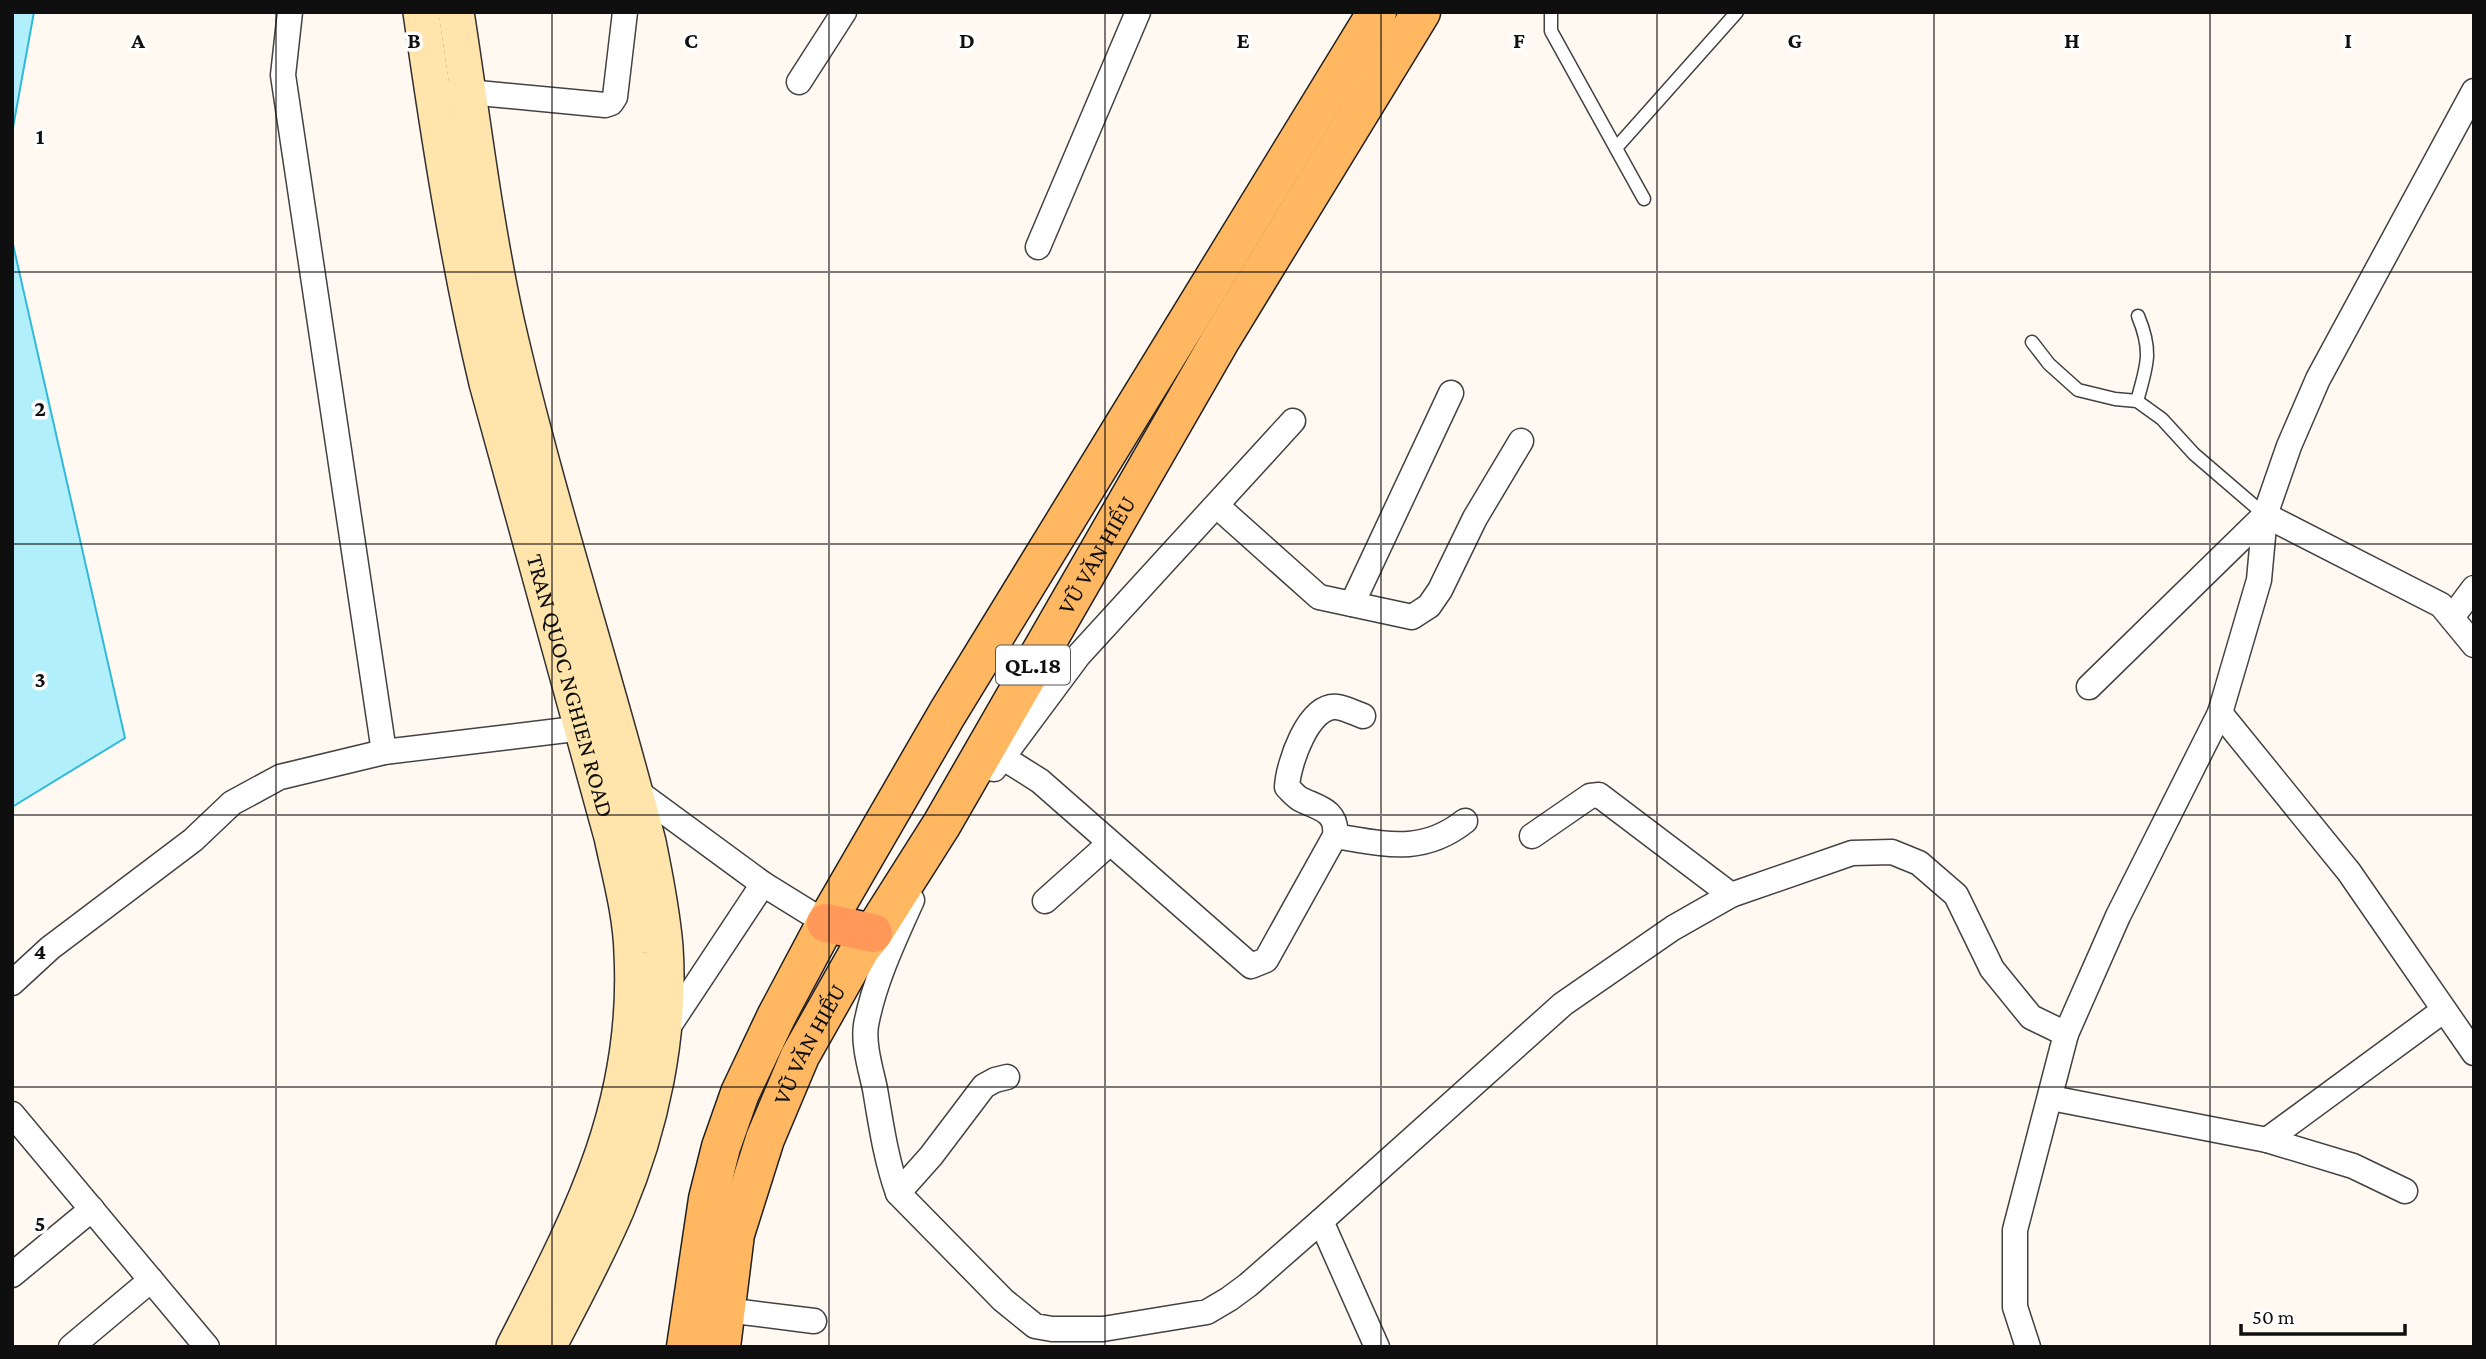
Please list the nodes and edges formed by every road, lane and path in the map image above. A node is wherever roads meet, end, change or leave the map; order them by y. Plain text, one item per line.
1 (290, 12) edge
2 (421, 12) edge
3 (456, 12) edge
4 (844, 12) edge
5 (1138, 12) edge
6 (1377, 12) edge
7 (1421, 12) edge
8 (1551, 12) edge
9 (1737, 12) edge
10 (625, 14) edge
11 (799, 82) dead end
12 (2474, 91) edge
13 (468, 92) junction
14 (433, 97) junction
15 (1616, 148) junction
16 (1644, 199) dead end
17 (1038, 247) dead end
18 (2138, 316) dead end
19 (2032, 342) dead end
20 (1451, 393) dead end
21 (2137, 401) junction
22 (1293, 421) dead end
23 (1521, 441) dead end
24 (1217, 506) junction
25 (2266, 515) junction
26 (2474, 588) edge
27 (1352, 604) junction
28 (2453, 616) junction
29 (2474, 645) edge
30 (2089, 687) dead end
31 (2220, 713) junction
32 (1363, 716) dead end
33 (583, 728) junction
34 (384, 752) junction
35 (1002, 757) junction
36 (635, 790) junction
37 (1465, 821) dead end
38 (948, 828) junction
39 (1335, 835) junction
40 (1532, 836) dead end
41 (1110, 843) junction
42 (764, 884) junction
43 (1731, 895) junction
44 (1045, 901) dead end
45 (826, 922) junction
46 (873, 933) junction
47 (12, 983) edge
48 (2444, 1010) junction
49 (2066, 1034) junction
50 (661, 1037) junction
51 (2474, 1053) edge
52 (1007, 1077) dead end
53 (2051, 1098) junction
54 (12, 1114) edge
55 (2267, 1140) junction
56 (2405, 1191) dead end
57 (898, 1193) junction
58 (92, 1209) junction
59 (1321, 1222) junction
60 (12, 1275) edge
61 (151, 1280) junction
62 (726, 1310) junction
63 (814, 1321) dead end
64 (71, 1347) edge
65 (207, 1347) edge
66 (514, 1347) edge
67 (548, 1347) edge
68 (686, 1347) edge
69 (721, 1347) edge
70 (1377, 1347) edge
71 (2028, 1347) edge

1 - 34 street
2 - 14 main road, TRAN QUOC NGHIEN ROAD
3 - 13 main road, TRAN QUOC NGHIEN ROAD
4 - 11 street
5 - 17 street
6 - 45 main road, VŨ VĂN HIẾU / QL.18
7 - 38 main road, VŨ VĂN HIẾU / QL.18
8 - 15 lane
9 - 15 lane
10 - 13 street
12 - 25 street
13 - 14 street
13 - 36 main road, TRAN QUOC NGHIEN ROAD
14 - 33 main road, TRAN QUOC NGHIEN ROAD
15 - 16 lane
18 - 21 lane
19 - 21 lane
20 - 27 street
21 - 25 lane
22 - 24 street
23 - 27 street
24 - 27 street
24 - 35 street
25 - 28 street
25 - 30 street
25 - 31 street
26 - 28 street
28 - 29 street
31 - 48 street
31 - 49 street
32 - 39 street
33 - 34 street
33 - 66 main road, TRAN QUOC NGHIEN ROAD
34 - 47 street
35 - 38 street
35 - 41 street
36 - 42 street
36 - 50 main road, TRAN QUOC NGHIEN ROAD
37 - 39 street
38 - 46 main road, VŨ VĂN HIẾU / QL.18
38 - 57 street
39 - 41 street
40 - 43 street
41 - 44 street
42 - 45 street
42 - 50 street
43 - 49 street
43 - 59 street
45 - 46 highway
45 - 68 main road, VŨ VĂN HIẾU / QL.18
46 - 62 main road, VŨ VĂN HIẾU / QL.18
48 - 51 street
48 - 55 street
49 - 53 street
50 - 67 main road, TRAN QUOC NGHIEN ROAD
52 - 57 street
53 - 55 street
53 - 71 street
54 - 58 street
55 - 56 street
57 - 59 street
58 - 60 street
58 - 61 street
59 - 70 street
61 - 64 street
61 - 65 street
62 - 63 street
62 - 69 main road, VŨ VĂN HIẾU / QL.18

